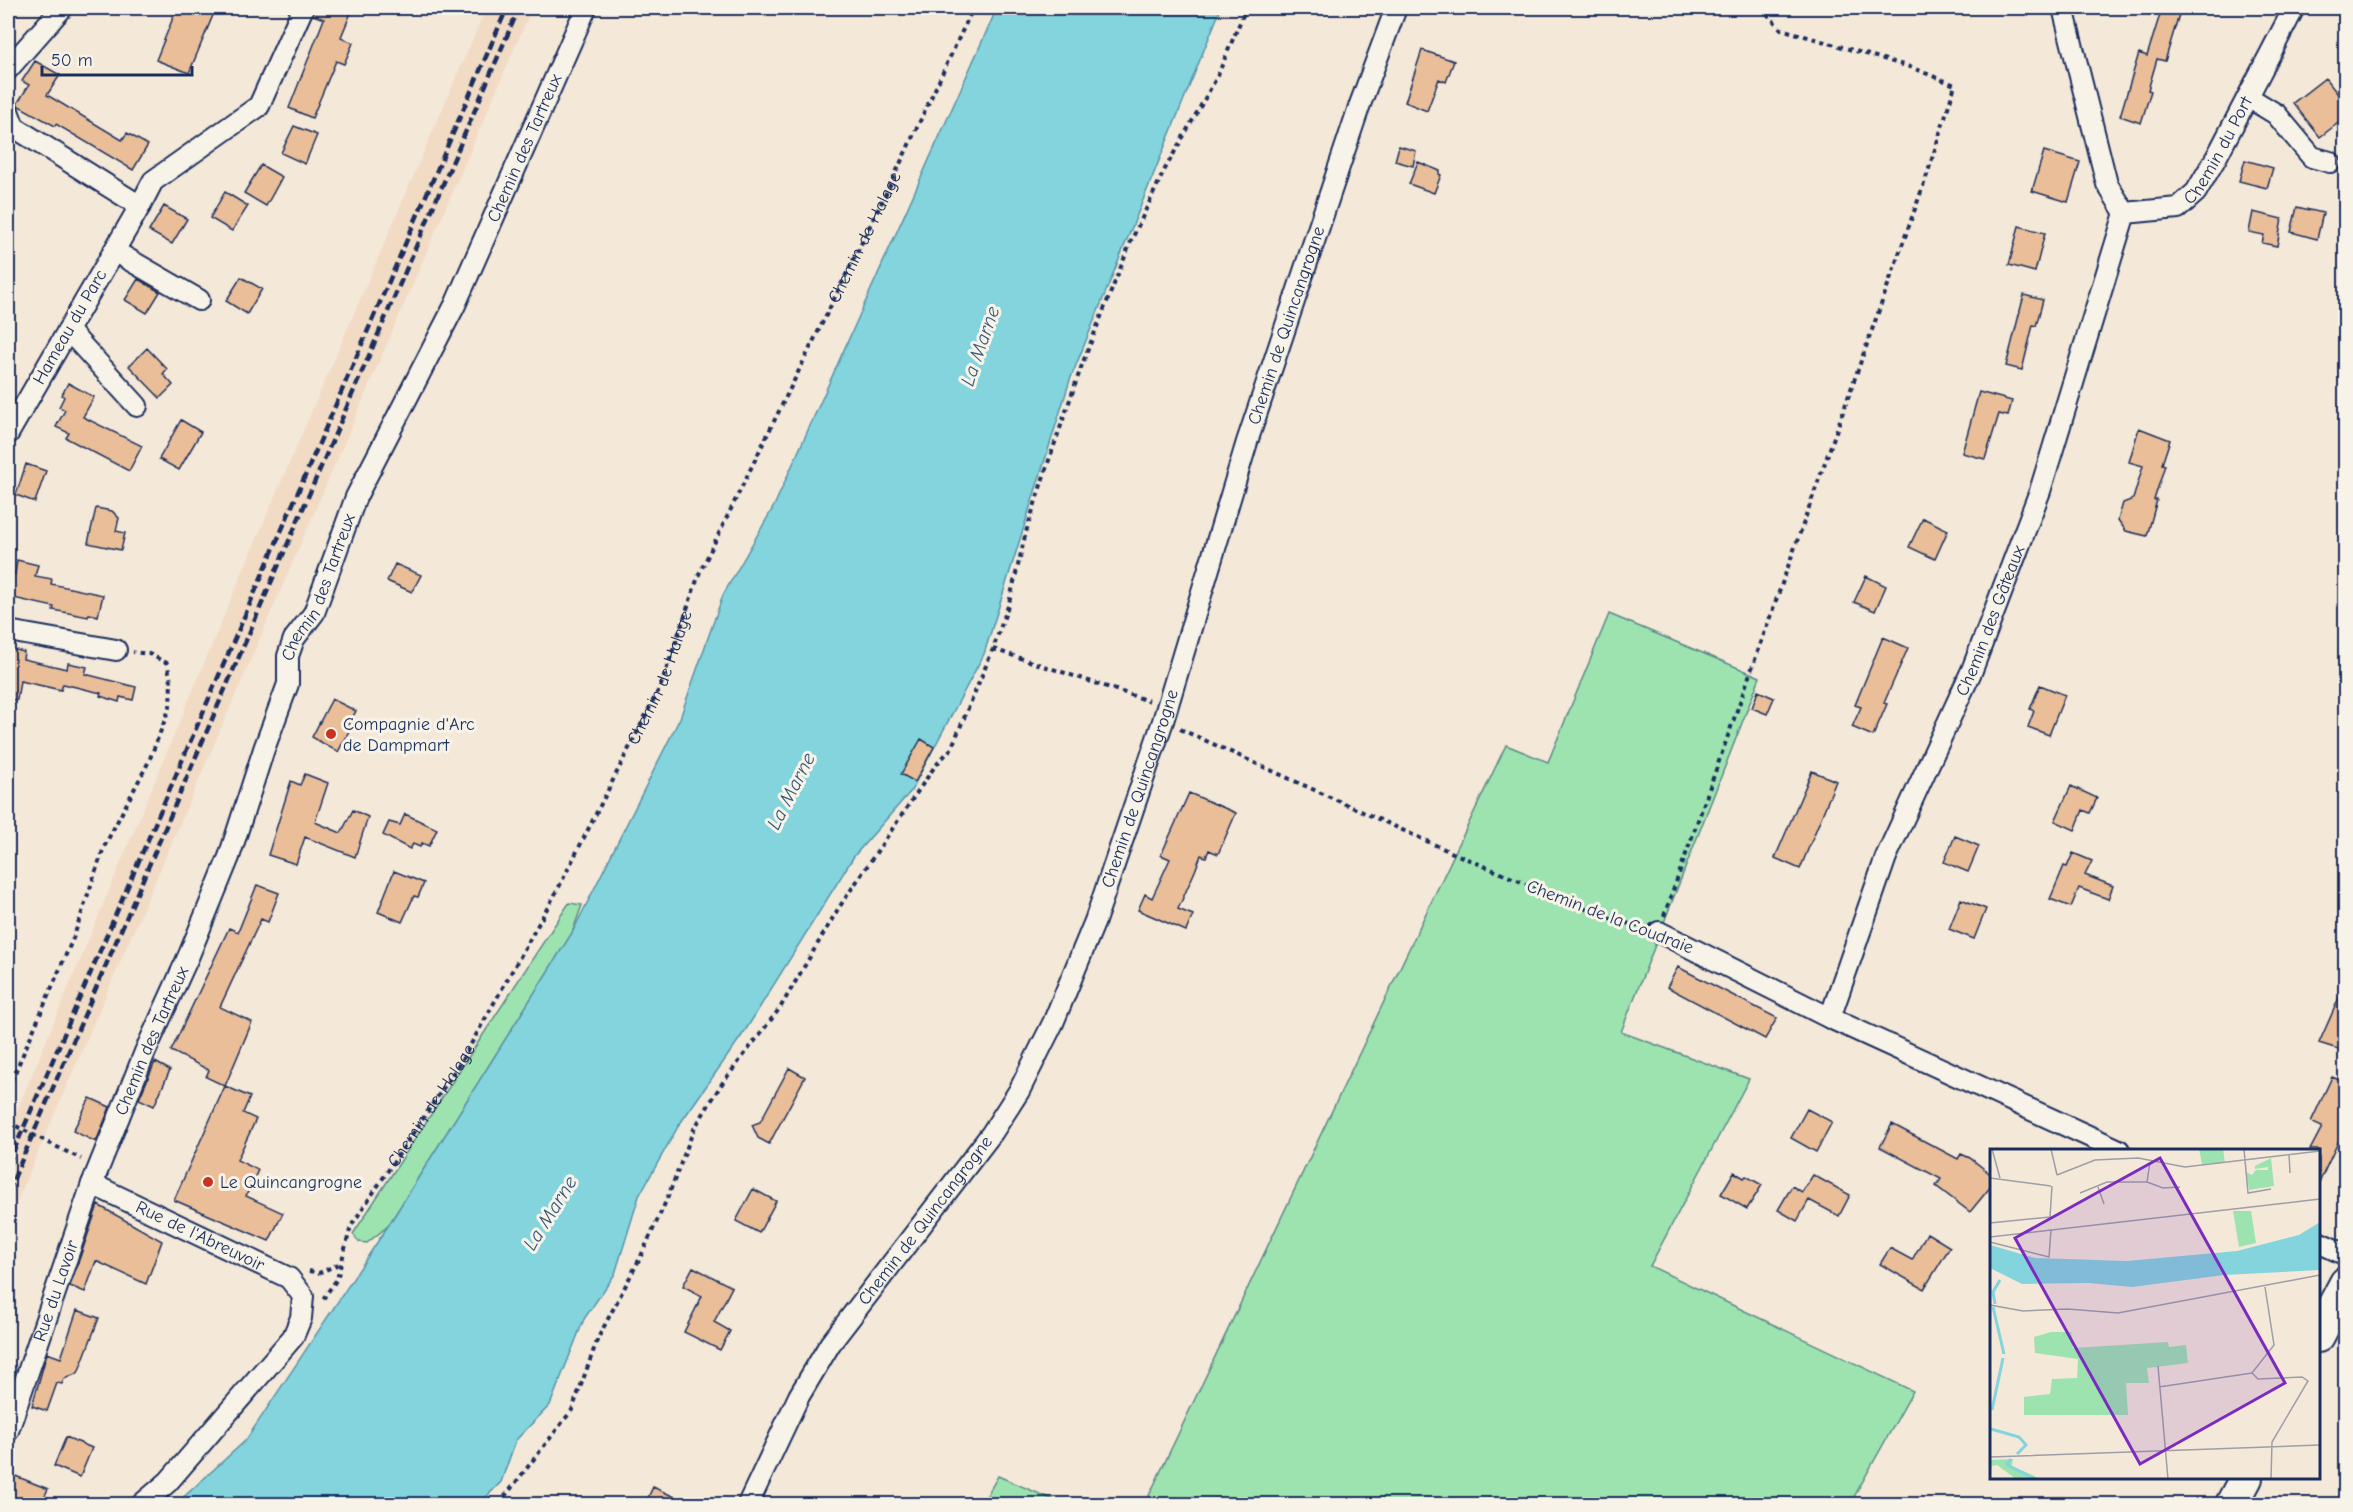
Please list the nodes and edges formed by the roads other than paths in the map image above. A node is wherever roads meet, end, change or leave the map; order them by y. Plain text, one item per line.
1 (62, 8) edge
2 (303, 8) edge
3 (586, 8) edge
4 (1396, 8) edge
5 (2063, 8) edge
6 (2294, 8) edge
7 (8, 69) edge
8 (2248, 97) junction
9 (8, 111) edge
10 (2330, 162) dead end
11 (140, 206) junction
12 (2125, 213) junction
13 (114, 251) junction
14 (199, 300) dead end
15 (68, 330) junction
16 (137, 406) dead end
17 (8, 434) edge
18 (8, 631) edge
19 (116, 650) road end
20 (1659, 932) road end
21 (1830, 1018) junction
22 (2117, 1149) edge
23 (92, 1184) junction
24 (2320, 1242) edge
25 (2346, 1255) edge
26 (2346, 1283) edge
27 (2320, 1334) edge
28 (8, 1431) edge
29 (2245, 1479) edge
30 (142, 1504) edge
31 (748, 1504) edge
32 (2232, 1504) edge

1 - 7 street
2 - 11 street, Hameau du Parc
3 - 23 street, Chemin des Tartreux
4 - 31 street, Chemin de Quincangrogne
5 - 12 street
6 - 8 street, Chemin du Port
8 - 10 street
8 - 12 street, Chemin du Port
9 - 11 street
11 - 13 street, Hameau du Parc
12 - 21 street, Chemin des Gâteaux
13 - 14 street, Hameau du Parc
13 - 15 street, Hameau du Parc
15 - 16 street
15 - 17 street, Hameau du Parc
18 - 19 street
20 - 21 street, Chemin de la Coudraie
21 - 22 street, Chemin de la Coudraie
23 - 28 street, Rue du Lavoir
23 - 30 street, Rue de l'Abreuvoir
24 - 25 street
26 - 27 main road
29 - 32 main road

